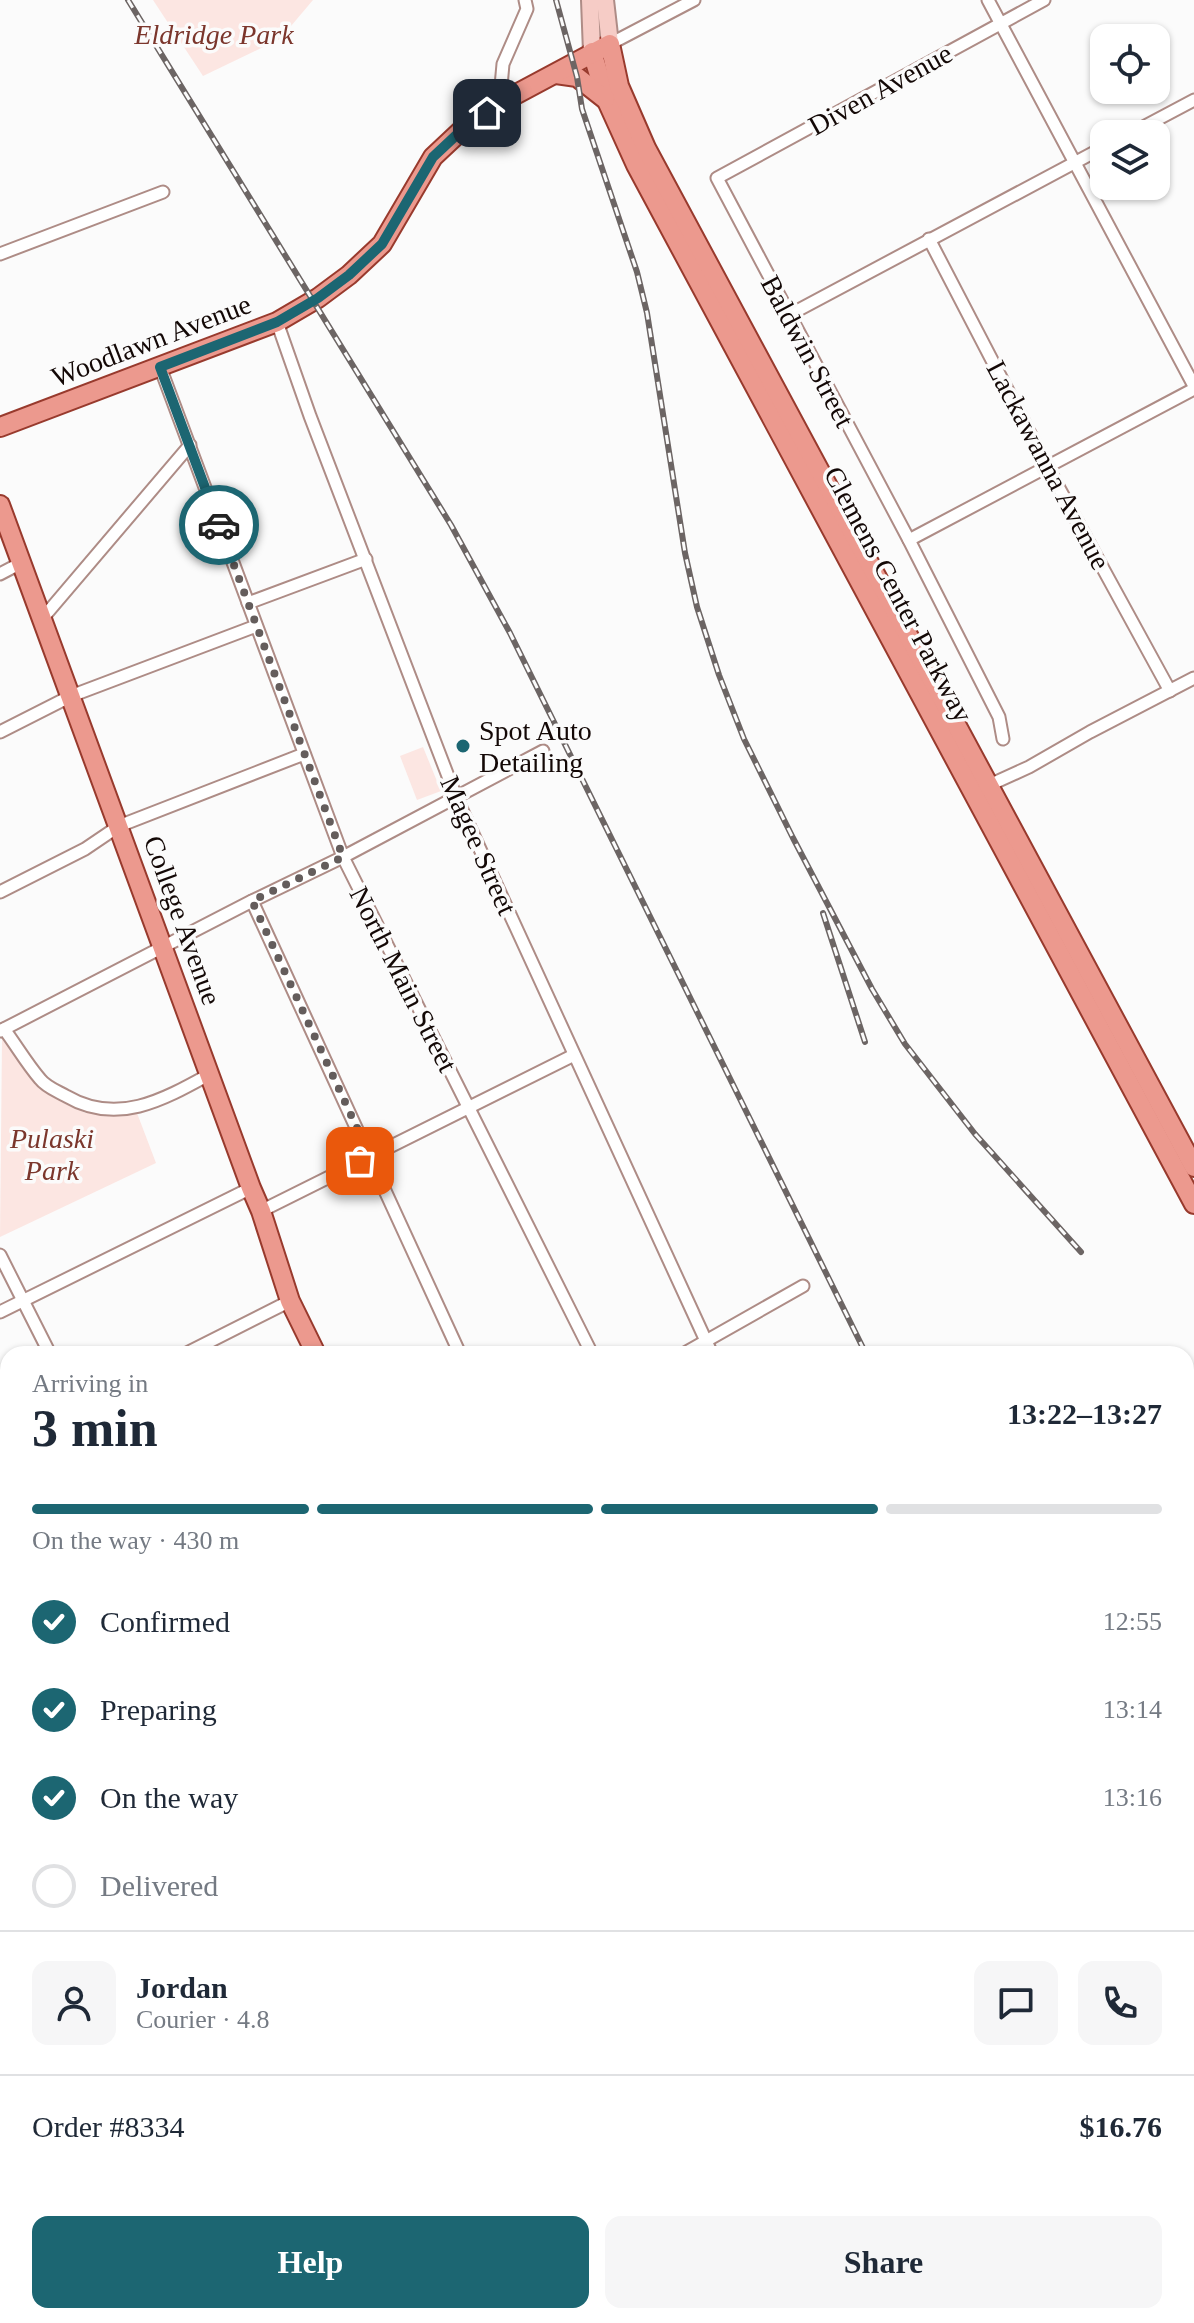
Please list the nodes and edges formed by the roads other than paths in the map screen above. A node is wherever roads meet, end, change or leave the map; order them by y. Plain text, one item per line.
1 (525, 0) edge
2 (590, 0) edge
3 (605, 0) edge
4 (694, 0) edge
5 (988, 0) edge
6 (1044, 0) edge
7 (1000, 23) junction
8 (610, 44) junction
9 (592, 52) junction
10 (556, 74) junction
11 (509, 98) junction
12 (1194, 100) edge
13 (607, 101) junction
14 (1156, 120) edge
15 (1090, 154) edge
16 (1075, 162) junction
17 (717, 178) joint
18 (163, 192) dead end
19 (929, 239) junction
20 (0, 254) edge
21 (789, 315) junction
22 (277, 322) junction
23 (160, 367) junction
24 (1194, 388) edge
25 (0, 427) edge
26 (190, 445) junction
27 (1048, 468) junction
28 (0, 505) edge
29 (909, 540) junction
30 (366, 559) junction
31 (21, 563) junction
32 (0, 574) edge
33 (248, 603) junction
34 (42, 619) junction
35 (256, 626) junction
36 (1194, 678) edge
37 (1170, 691) junction
38 (71, 696) junction
39 (0, 732) edge
40 (1003, 739) dead end
41 (543, 751) dead end
42 (304, 754) junction
43 (981, 789) junction
44 (456, 797) junction
45 (119, 826) junction
46 (343, 857) junction
47 (0, 892) edge
48 (252, 901) junction
49 (163, 947) junction
50 (2, 1030) edge
51 (574, 1055) junction
52 (210, 1074) junction
53 (469, 1107) junction
54 (370, 1156) junction
55 (1192, 1161) edge
56 (251, 1188) junction
57 (1194, 1204) edge
58 (261, 1211) junction
59 (0, 1255) edge
60 (803, 1286) dead end
61 (23, 1301) junction
62 (290, 1301) junction
63 (0, 1312) edge
64 (705, 1342) junction
65 (46, 1346) edge
66 (201, 1346) edge
67 (312, 1346) edge
68 (456, 1346) edge
69 (588, 1346) edge
70 (698, 1346) edge
71 (707, 1346) edge

1 - 11 street
2 - 9 main road, Clemens Center Parkway
3 - 8 main road, Clemens Center Parkway
4 - 8 street
5 - 7 street
6 - 7 street, Diven Avenue
7 - 16 street
7 - 17 street, Diven Avenue
8 - 9 main road, Woodlawn Avenue
8 - 43 main road, Clemens Center Parkway
9 - 10 main road, Woodlawn Avenue
9 - 13 main road, Clemens Center Parkway
10 - 11 main road, Woodlawn Avenue
10 - 13 main road
11 - 22 main road, Woodlawn Avenue
12 - 14 street
13 - 43 main road, Clemens Center Parkway
15 - 16 street
16 - 19 street
16 - 24 street
17 - 21 street, Baldwin Street
18 - 20 street
19 - 21 street
19 - 27 street, Lackawanna Avenue
21 - 29 street, Baldwin Street
22 - 23 main road, Woodlawn Avenue
22 - 30 street, Magee Street
23 - 25 main road, Woodlawn Avenue
23 - 26 street, North Main Street
24 - 27 street
26 - 33 street, North Main Street
26 - 34 street
27 - 29 street
27 - 37 street, Lackawanna Avenue
28 - 31 main road, College Avenue
29 - 40 street, Baldwin Street
30 - 33 street
30 - 44 street, Magee Street
31 - 32 street
31 - 34 main road, College Avenue
33 - 35 street, North Main Street
34 - 38 main road, College Avenue
35 - 38 street
35 - 42 street, North Main Street
36 - 37 street
37 - 43 street
38 - 39 street
38 - 45 main road, College Avenue
41 - 44 street
42 - 45 street
42 - 46 street, North Main Street
43 - 55 main road, Clemens Center Parkway
43 - 57 main road, Clemens Center Parkway
44 - 46 street
44 - 51 street, Magee Street
45 - 47 street
45 - 49 main road, College Avenue
46 - 48 street
46 - 53 street, North Main Street
48 - 49 street
48 - 54 street
49 - 50 street
49 - 52 main road, College Avenue
50 - 52 street
51 - 53 street
51 - 64 street, Magee Street
52 - 56 main road, College Avenue
53 - 54 street
53 - 69 street, North Main Street
54 - 58 street
54 - 68 street
56 - 58 main road, College Avenue
56 - 61 street
58 - 62 main road, College Avenue
59 - 61 street
60 - 64 street
61 - 63 street
61 - 65 street
62 - 66 street
62 - 67 main road, College Avenue
64 - 70 street
64 - 71 street, Magee Street

